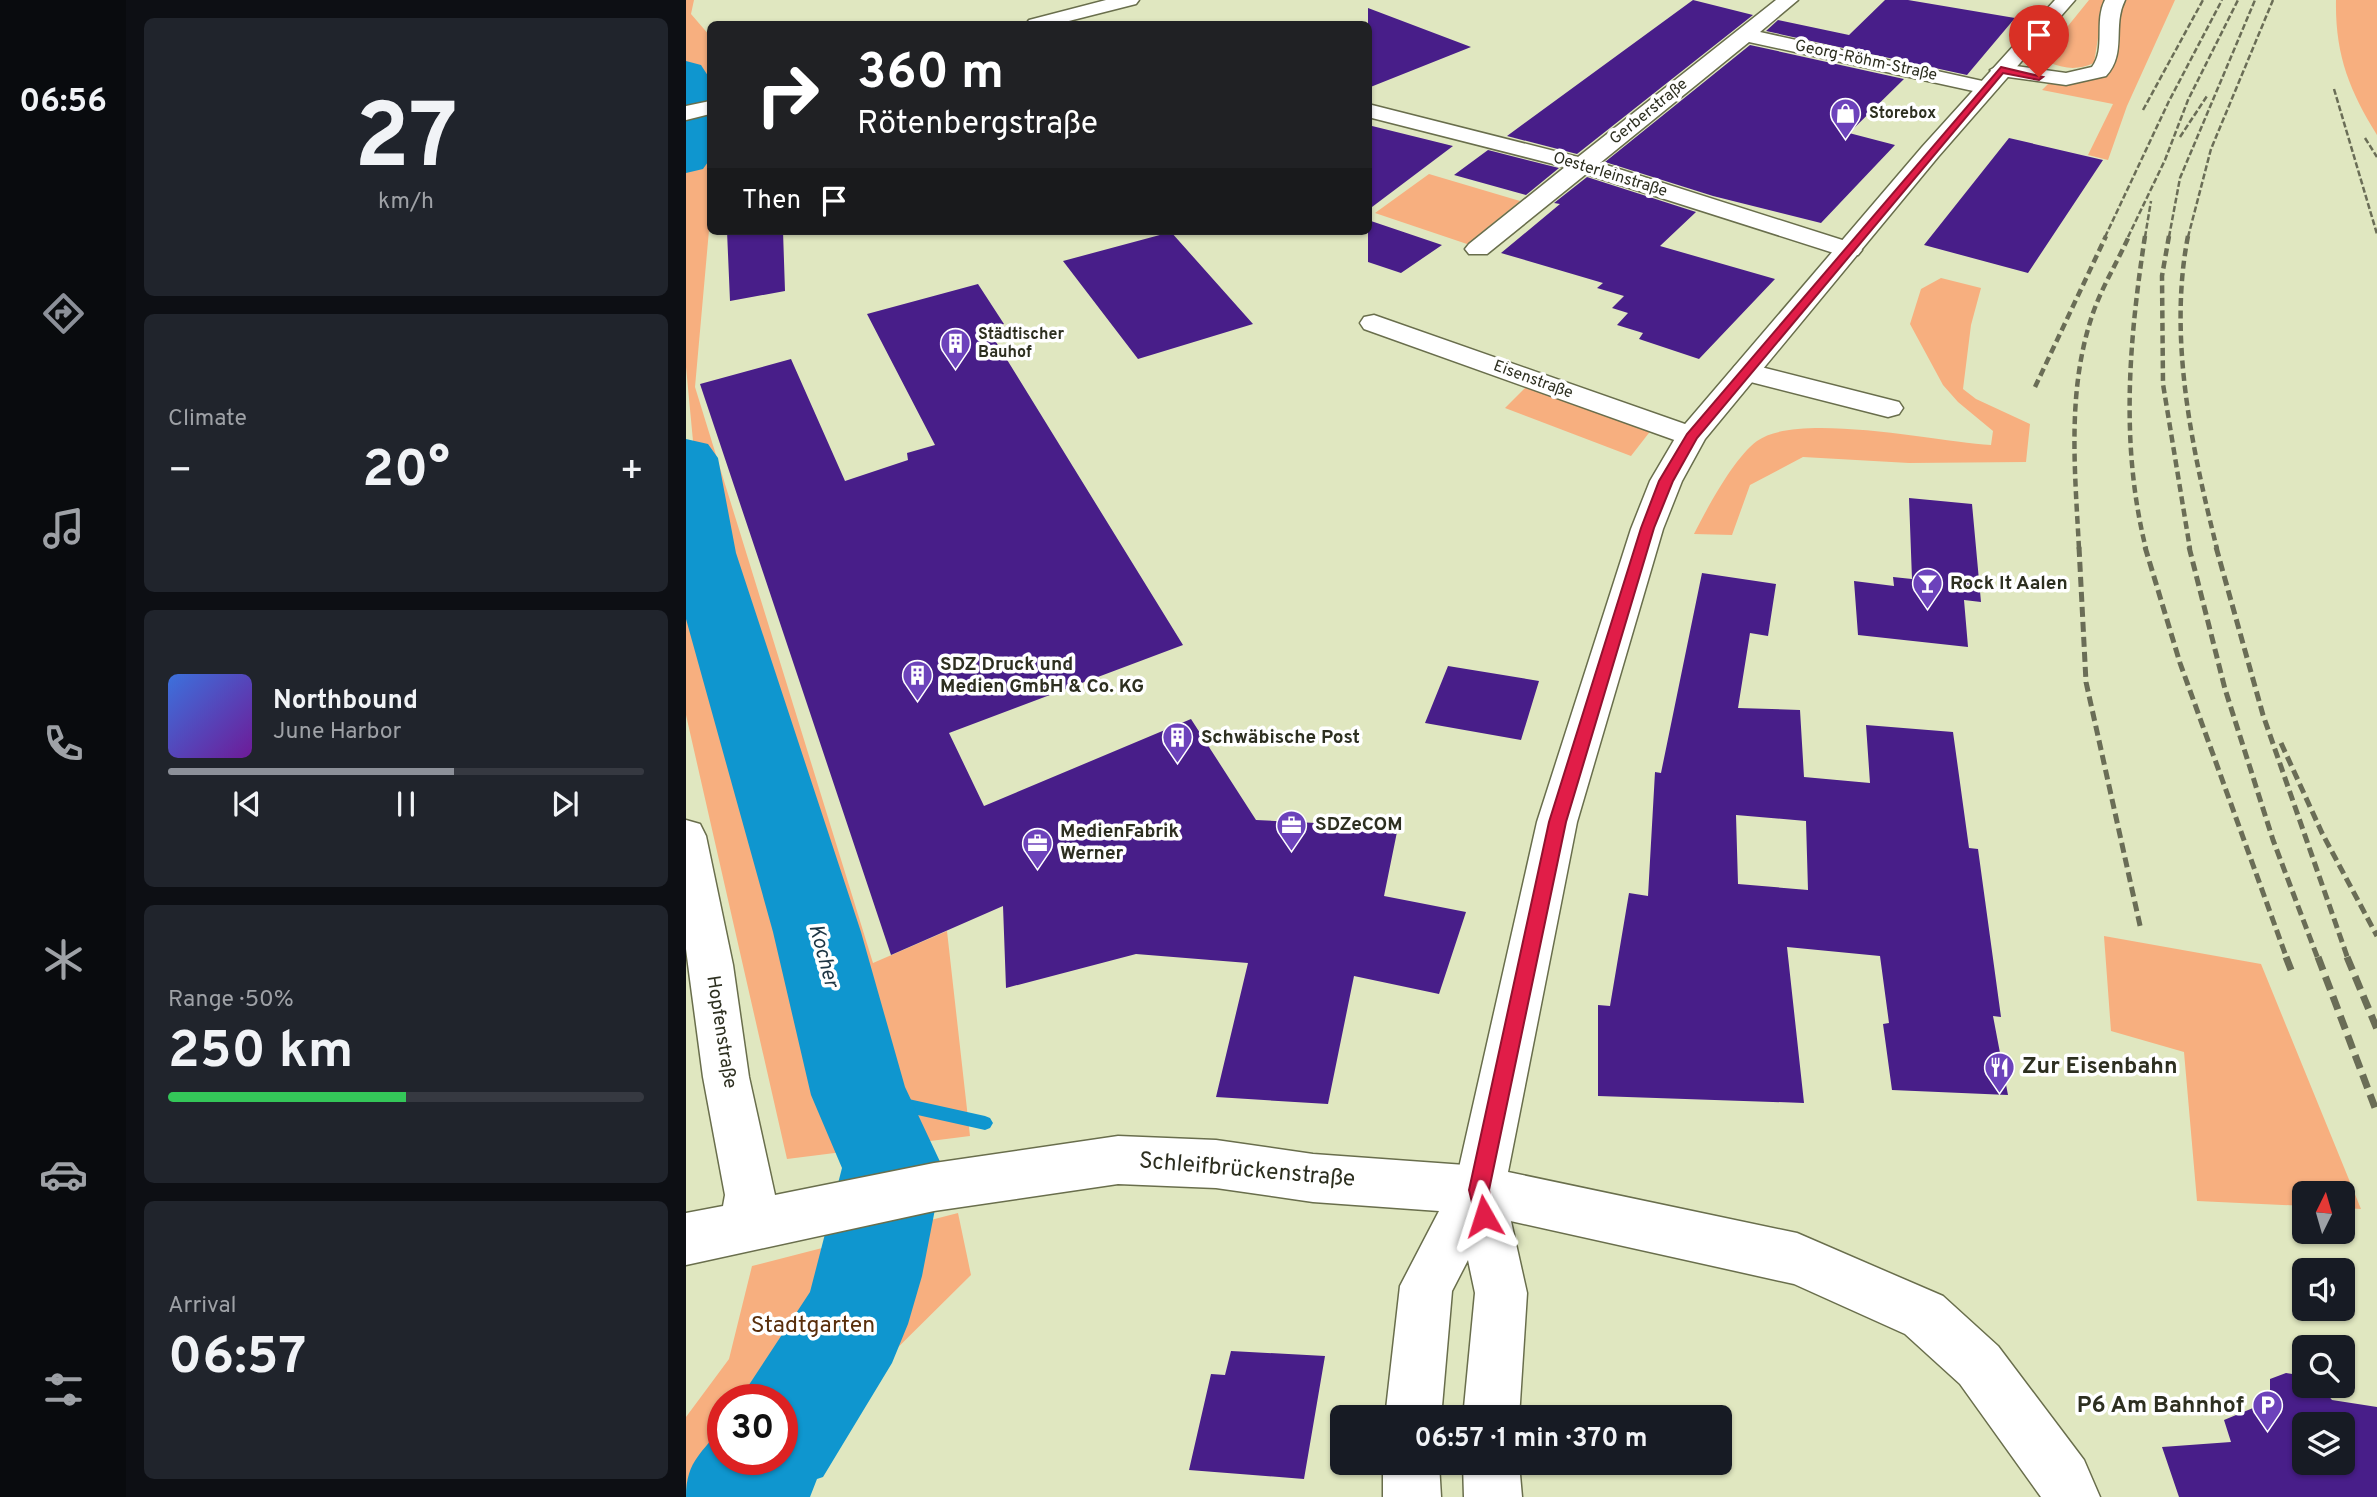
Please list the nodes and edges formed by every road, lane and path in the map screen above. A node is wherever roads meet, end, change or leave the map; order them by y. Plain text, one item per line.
1 (1129, 0) edge
2 (1788, 0) edge
3 (2065, 0) edge
4 (2115, 0) edge
5 (1082, 13) junction
6 (1049, 21) edge
7 (1104, 21) edge
8 (1746, 35) junction
9 (2001, 70) junction
10 (1987, 88) junction
11 (707, 109) edge
12 (1372, 111) edge
13 (686, 113) edge
14 (1583, 165) junction
15 (1478, 249) dead end
16 (1849, 250) junction
17 (1374, 323) dead end
18 (1745, 372) junction
19 (1888, 408) dead end
20 (1691, 436) junction
21 (686, 836) edge
22 (1479, 1190) junction
23 (744, 1227) junction
24 (686, 1239) edge
25 (1414, 1405) edge
26 (1492, 1405) edge
27 (1411, 1475) edge
28 (1492, 1475) edge
29 (1412, 1497) edge
30 (1493, 1497) edge
31 (2071, 1497) edge

1 - 5 street
2 - 8 street, Gerberstraße
3 - 9 street
4 - 9 street
5 - 6 street
5 - 7 street
8 - 10 street, Georg-Röhm-Straße
8 - 14 street, Gerberstraße
9 - 10 street
10 - 16 street
11 - 13 street
12 - 14 street, Oesterleinstraße
14 - 15 street, Gerberstraße
14 - 16 street, Oesterleinstraße
16 - 18 street
17 - 20 street, Eisenstraße
18 - 19 street
18 - 20 street
20 - 22 street
21 - 23 street, Hopfenstraße
22 - 23 street, Schleifbrückenstraße
22 - 25 street
22 - 26 street
22 - 31 street, Schleifbrückenstraße
23 - 24 street
27 - 29 street
28 - 30 street

